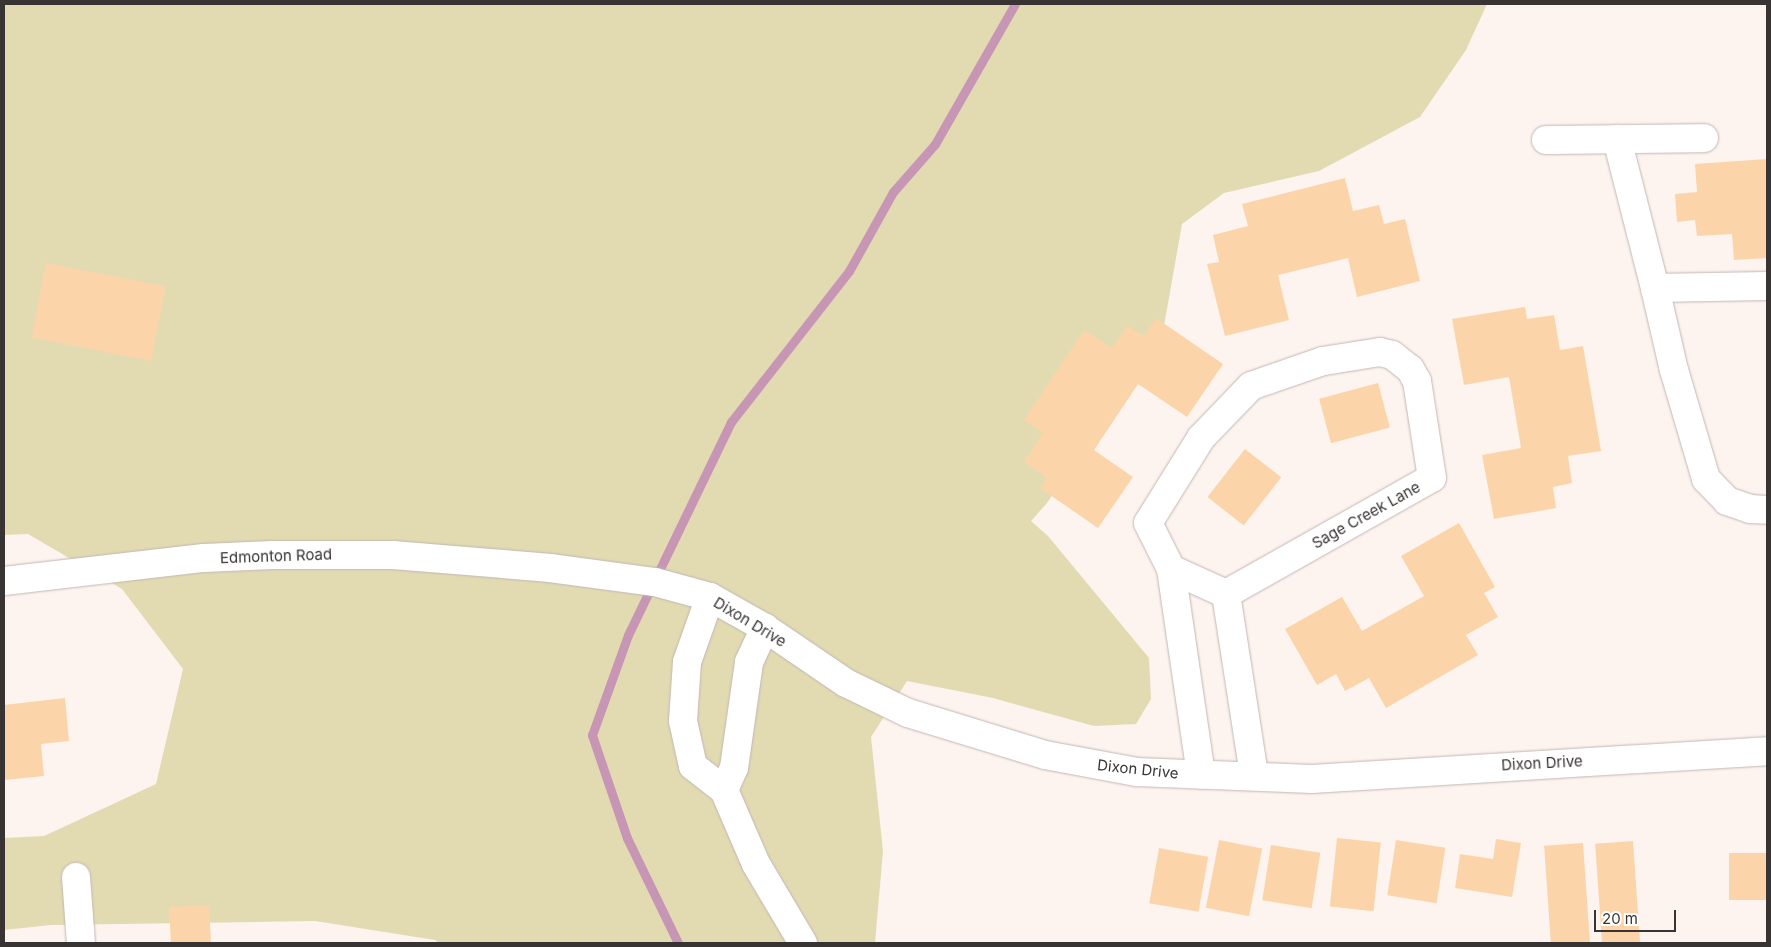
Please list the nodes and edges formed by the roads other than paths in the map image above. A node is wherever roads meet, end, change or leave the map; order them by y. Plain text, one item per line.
1 (1704, 138) dead end
2 (1617, 139) junction
3 (1546, 140) dead end
4 (1767, 286) edge
5 (1655, 288) junction
6 (1767, 510) edge
7 (550, 568) joint
8 (1171, 570) junction
9 (4, 581) edge
10 (1226, 594) junction
11 (710, 597) junction
12 (765, 628) junction
13 (1767, 751) edge
14 (1254, 774) junction
15 (1202, 775) junction
16 (724, 790) junction
17 (76, 877) dead end
18 (81, 943) edge
19 (803, 943) edge

1 - 2 street
2 - 3 street
2 - 5 street
4 - 5 street
5 - 6 street
7 - 9 street, Edmonton Road
7 - 11 street, Dixon Drive
8 - 10 street
8 - 10 street, Sage Creek Lane
8 - 15 street, Sage Creek Lane
10 - 14 street
11 - 12 street, Dixon Drive
11 - 16 street
12 - 15 street, Dixon Drive
12 - 16 street
13 - 14 street, Dixon Drive
14 - 15 street, Dixon Drive
16 - 19 street
17 - 18 street

